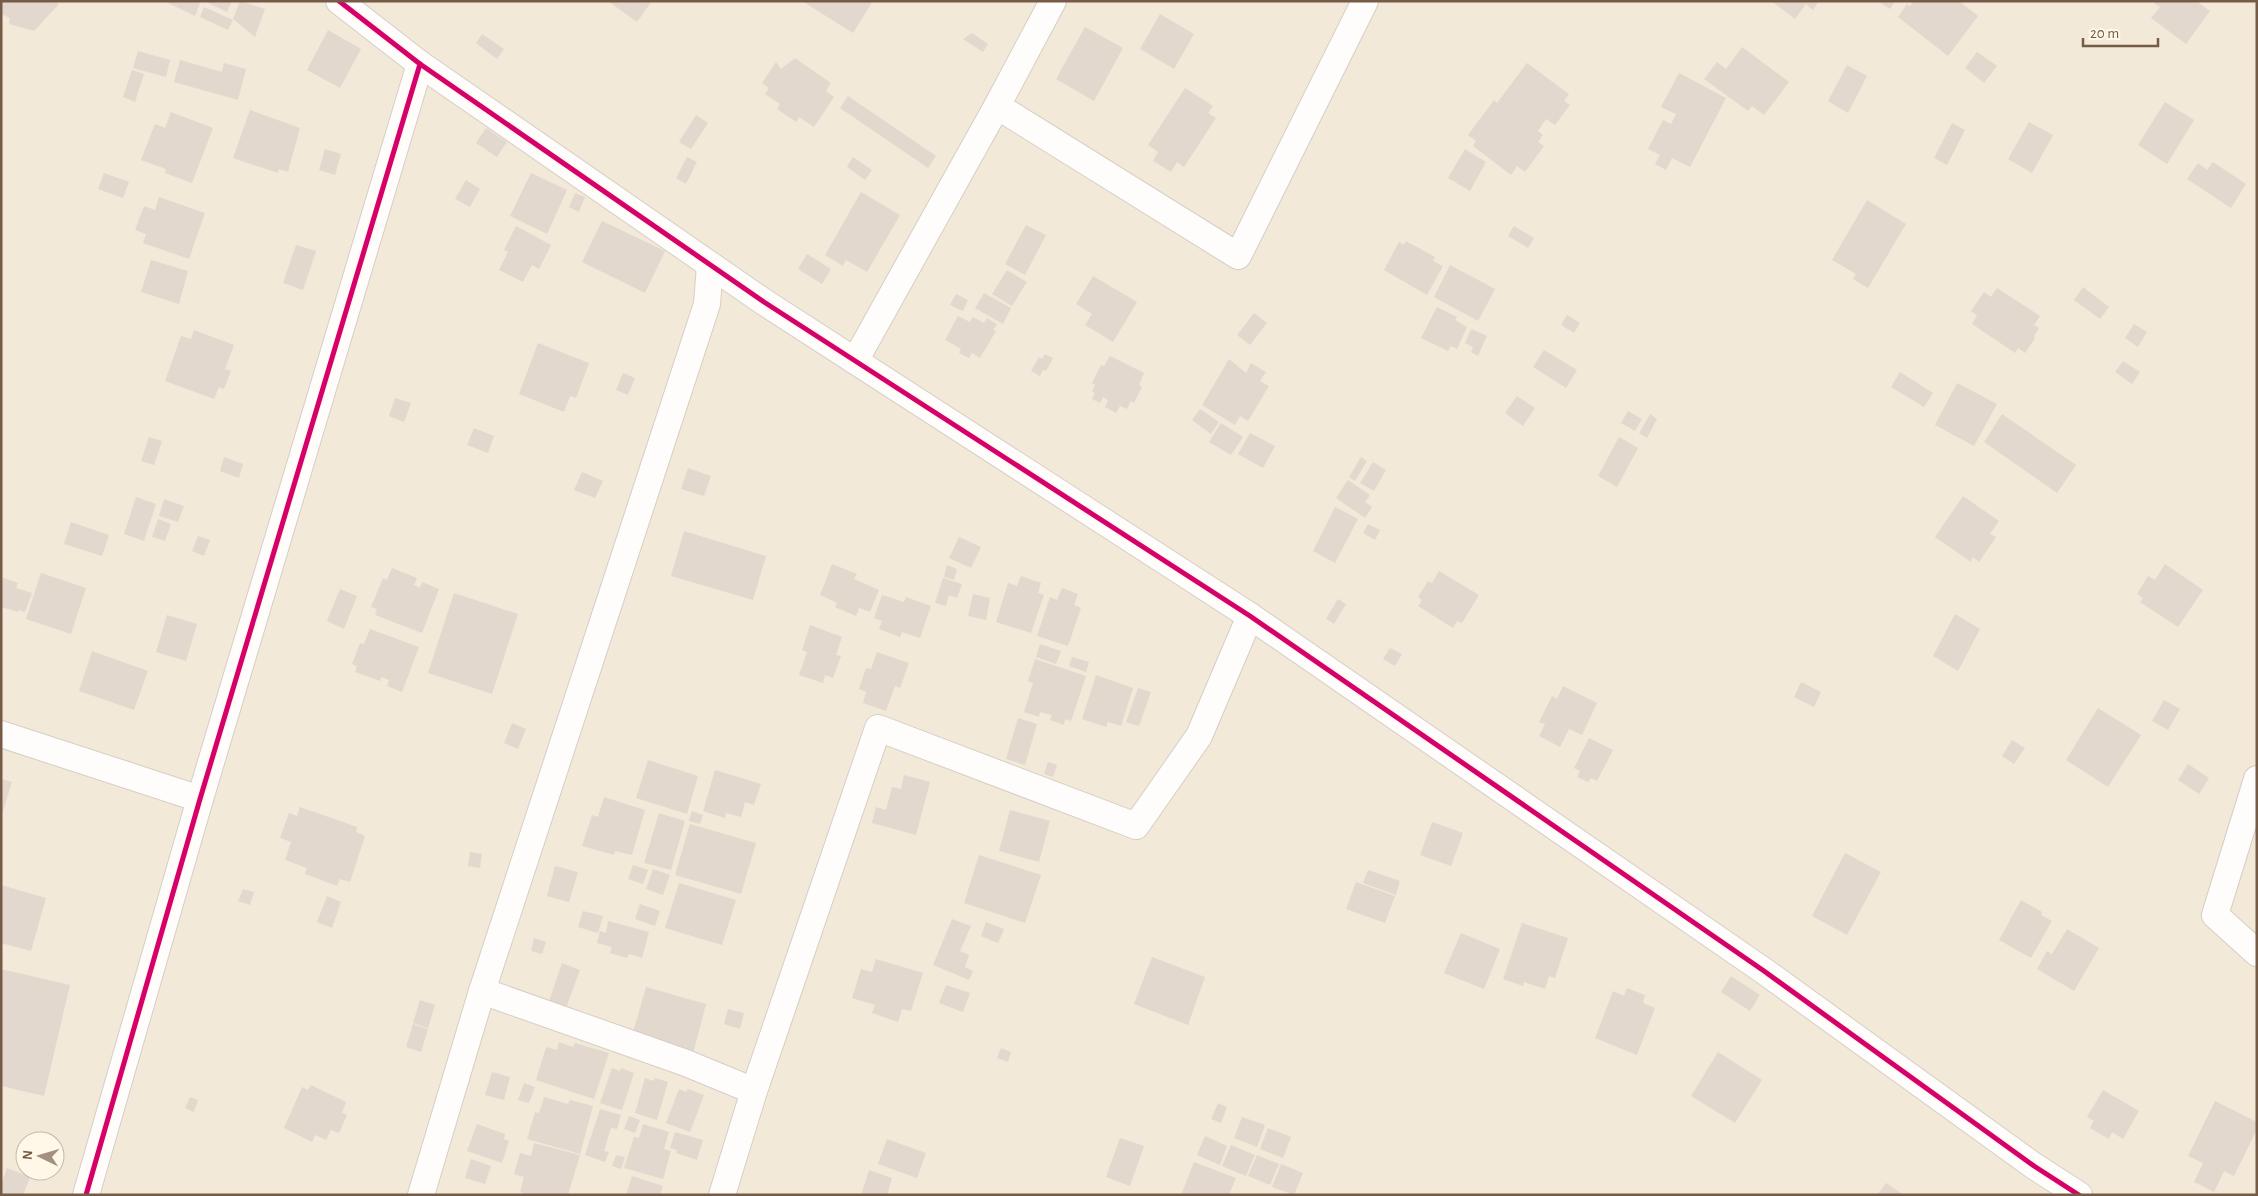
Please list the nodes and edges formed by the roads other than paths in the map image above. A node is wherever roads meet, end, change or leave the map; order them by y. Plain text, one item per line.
1 (339, 1) edge
2 (1053, 1) edge
3 (1365, 1) edge
4 (420, 64) junction
5 (998, 106) junction
6 (710, 264) junction
7 (854, 361) junction
8 (1250, 616) junction
9 (1, 734) edge
10 (2257, 779) edge
11 (200, 799) junction
12 (2257, 953) edge
13 (482, 991) junction
14 (754, 1091) junction
15 (86, 1195) edge
16 (421, 1195) edge
17 (722, 1195) edge
18 (2079, 1195) edge

1 - 4 street
2 - 5 street
3 - 5 street
4 - 6 street
4 - 11 street
5 - 7 street
6 - 7 street
6 - 13 street
7 - 8 street
8 - 14 street
8 - 18 street
9 - 11 street
10 - 12 street
11 - 15 street
13 - 14 street
13 - 16 street
14 - 17 street

